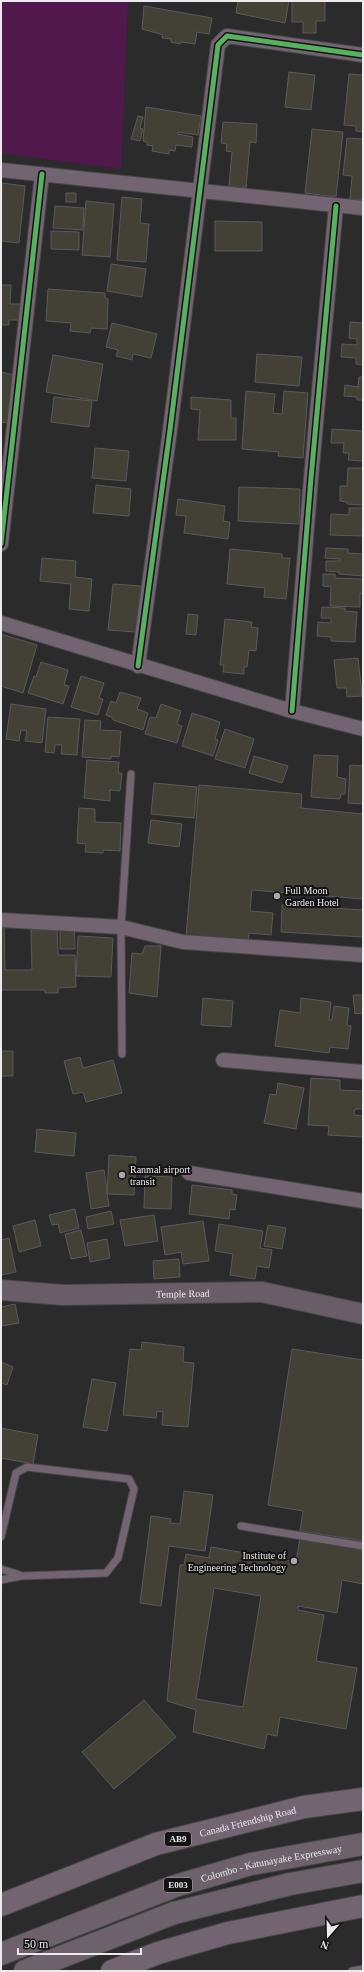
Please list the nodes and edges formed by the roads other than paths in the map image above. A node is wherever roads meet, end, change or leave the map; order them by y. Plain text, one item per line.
1 (363, 55) edge
2 (1, 170) edge
3 (42, 174) junction
4 (201, 191) junction
5 (336, 206) junction
6 (363, 208) edge
7 (1, 544) edge
8 (1, 624) edge
9 (138, 666) junction
10 (292, 711) junction
11 (363, 729) edge
12 (131, 774) dead end
13 (1, 920) edge
14 (120, 927) junction
15 (363, 955) edge
16 (122, 1054) dead end
17 (223, 1060) dead end
18 (363, 1072) edge
19 (189, 1173) dead end
20 (363, 1201) edge
21 (1, 1290) edge
22 (363, 1314) edge
23 (240, 1526) dead end
24 (1, 1537) edge
25 (363, 1546) edge
26 (1, 1569) edge
27 (21, 1576) junction
28 (1, 1580) edge
29 (363, 1799) edge
30 (363, 1844) edge
31 (363, 1871) edge
32 (1, 1905) edge
33 (363, 1906) edge
34 (1, 1954) edge
35 (363, 1969) edge
36 (25, 1971) edge
37 (112, 1971) edge
38 (352, 1971) edge

1 - 4 street
2 - 3 street
3 - 4 street
3 - 7 street
4 - 5 street
4 - 9 street
5 - 6 street
5 - 10 street
8 - 9 street
9 - 10 street
10 - 11 street
12 - 14 lane
13 - 14 street
14 - 15 street
14 - 16 lane
17 - 18 street
19 - 20 street
21 - 22 street, Temple Road
23 - 25 lane
24 - 27 lane
26 - 27 lane
27 - 28 lane
29 - 32 main road, Canada Friendship Road / AB9
30 - 34 highway, Colombo - Katunayake Expressway / E003
31 - 36 highway
33 - 37 main road
35 - 38 lane

